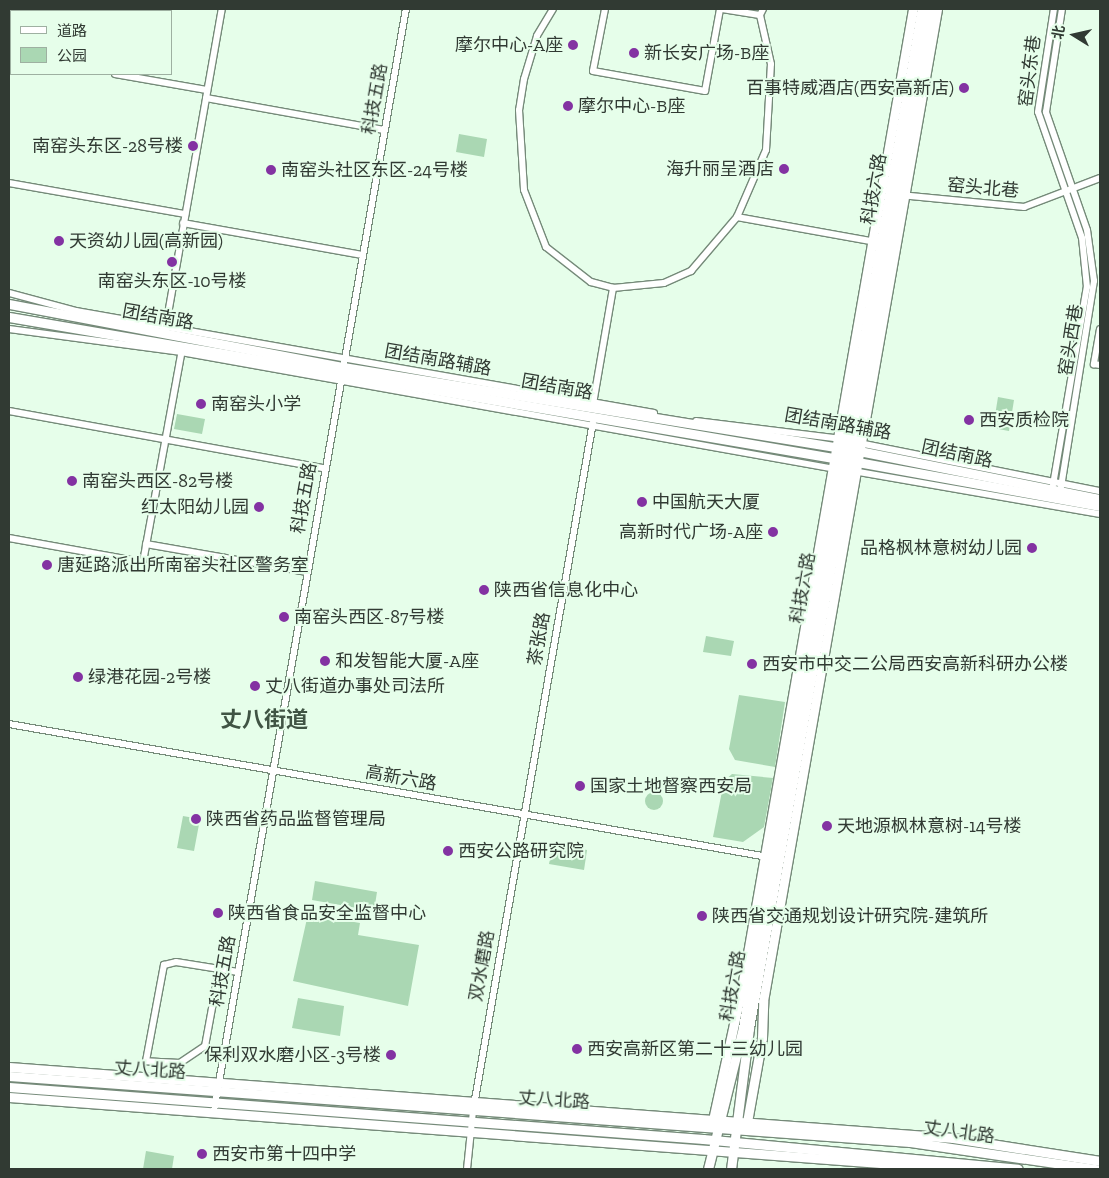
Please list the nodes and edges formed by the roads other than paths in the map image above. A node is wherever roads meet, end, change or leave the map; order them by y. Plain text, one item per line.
1 (222, 9) edge
2 (406, 9) edge
3 (553, 9) edge
4 (605, 9) edge
5 (721, 9) edge
6 (913, 9) edge
7 (922, 9) edge
8 (929, 9) edge
9 (937, 9) edge
10 (1054, 9) edge
11 (1062, 9) edge
12 (762, 12) edge
13 (121, 75) edge
14 (207, 90) junction
15 (206, 98) junction
16 (384, 130) junction
17 (1100, 178) edge
18 (9, 183) edge
19 (1072, 189) junction
20 (896, 194) junction
21 (1065, 194) junction
22 (185, 214) junction
23 (737, 217) junction
24 (184, 223) junction
25 (880, 242) junction
26 (362, 255) junction
27 (613, 288) junction
28 (9, 293) edge
29 (9, 304) edge
30 (9, 317) edge
31 (9, 329) edge
32 (1100, 329) edge
33 (165, 331) junction
34 (182, 348) junction
35 (1100, 365) edge
36 (342, 370) junction
37 (9, 411) edge
38 (593, 413) junction
39 (165, 439) junction
40 (848, 445) junction
41 (845, 465) junction
42 (324, 468) junction
43 (1056, 490) junction
44 (1100, 492) edge
45 (1100, 499) edge
46 (1100, 506) edge
47 (1100, 514) edge
48 (9, 538) edge
49 (146, 544) junction
50 (306, 572) junction
51 (9, 724) edge
52 (273, 770) junction
53 (524, 814) junction
54 (776, 858) junction
55 (219, 970) junction
56 (238, 972) junction
57 (9, 1067) edge
58 (9, 1076) edge
59 (9, 1087) edge
60 (218, 1087) junction
61 (9, 1097) edge
62 (473, 1106) junction
63 (214, 1107) junction
64 (713, 1120) junction
65 (747, 1122) junction
66 (723, 1124) junction
67 (737, 1125) junction
68 (474, 1126) junction
69 (713, 1144) junction
70 (735, 1145) junction
71 (1100, 1161) edge
72 (466, 1169) edge
73 (708, 1169) edge
74 (731, 1169) edge
75 (959, 1169) edge
76 (1018, 1169) edge
77 (1096, 1169) edge

1 - 14 street
2 - 16 street, 科技五路
3 - 27 street
4 - 5 street
5 - 12 street
6 - 25 main road
7 - 20 main road, 科技六路
8 - 20 main road, 科技六路
9 - 20 main road
10 - 21 street, 窑头东巷
11 - 19 street, 窑头东巷
12 - 23 street
13 - 14 street
14 - 15 street
15 - 16 street
15 - 22 street
16 - 26 street, 科技五路
17 - 19 street, 窑头北巷
18 - 22 street
19 - 21 street, 窑头北巷
19 - 43 street, 窑头西巷
20 - 21 street, 窑头北巷
20 - 25 main road, 科技六路
20 - 40 main road
21 - 43 street, 窑头西巷
22 - 24 street
23 - 25 street
23 - 27 street
24 - 26 street
24 - 33 street
25 - 40 main road, 科技六路
25 - 40 main road
26 - 36 street, 科技五路
27 - 38 street, 茶张路
28 - 33 street
29 - 33 main road, 团结南路
30 - 34 main road, 团结南路
31 - 34 street
32 - 35 street
33 - 36 main road, 团结南路
34 - 36 main road, 团结南路
34 - 39 street
36 - 38 main road, 团结南路
36 - 38 street
36 - 42 street, 科技五路
37 - 39 street
38 - 40 main road, 团结南路
38 - 41 main road, 团结南路
38 - 53 street, 茶张路
39 - 42 street
39 - 49 street
40 - 41 main road, 科技六路
40 - 41 main road
40 - 43 main road, 团结南路
41 - 43 main road, 团结南路
41 - 47 street
41 - 54 main road, 科技六路
41 - 54 main road
42 - 50 street, 科技五路
43 - 44 street
43 - 45 main road, 团结南路
43 - 46 main road, 团结南路
48 - 49 street
49 - 50 street
50 - 52 street, 科技五路
51 - 52 street, 高新六路
52 - 53 street, 高新六路
52 - 56 street, 科技五路
53 - 54 street, 高新六路
53 - 62 street, 双水磨路
54 - 64 main road
54 - 65 main road
54 - 66 main road, 科技六路
54 - 67 main road, 科技六路
55 - 55 street
55 - 56 street
56 - 60 street, 科技五路
57 - 60 main road
58 - 60 main road, 丈八北路
59 - 63 main road, 丈八北路
60 - 62 main road, 丈八北路
60 - 63 street, 科技五路
61 - 63 main road
62 - 64 main road
62 - 66 main road, 丈八北路
62 - 68 street, 双水磨路
63 - 68 main road, 丈八北路
64 - 66 main road
65 - 67 main road
65 - 71 main road
66 - 67 main road, 丈八北路
66 - 69 main road, 科技六路
67 - 70 main road, 科技六路
67 - 77 main road, 丈八北路
68 - 69 main road, 丈八北路
68 - 72 street, 双水磨路
69 - 70 main road, 丈八北路
69 - 73 main road, 科技六路
70 - 74 main road, 科技六路
70 - 75 main road
70 - 76 main road, 丈八北路

